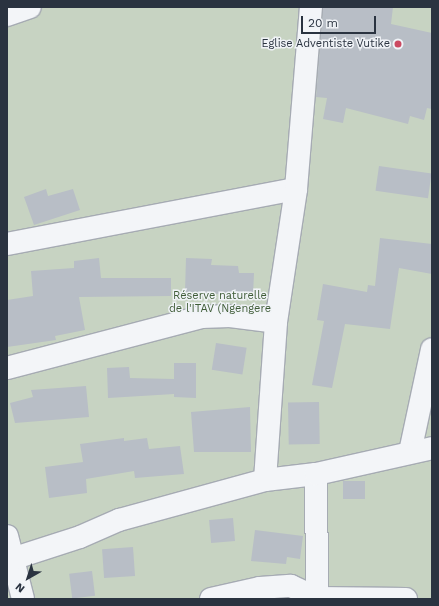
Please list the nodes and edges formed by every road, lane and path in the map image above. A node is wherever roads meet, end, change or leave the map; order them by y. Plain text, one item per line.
1 (30, 7) edge
2 (311, 7) edge
3 (7, 16) edge
4 (296, 189) junction
5 (7, 244) edge
6 (276, 322) junction
7 (432, 349) edge
8 (7, 368) edge
9 (432, 448) edge
10 (410, 452) junction
11 (316, 474) junction
12 (265, 480) junction
13 (7, 536) edge
14 (11, 561) edge
15 (317, 598) edge
16 (22, 599) edge
17 (211, 599) edge
18 (406, 599) edge

1 - 3 street
2 - 4 street
4 - 5 street
4 - 6 street
6 - 8 street
6 - 12 street
7 - 10 street
9 - 10 street
10 - 11 street
11 - 12 street
11 - 15 street
12 - 14 street
13 - 14 street
14 - 16 street
15 - 17 street
15 - 18 street

